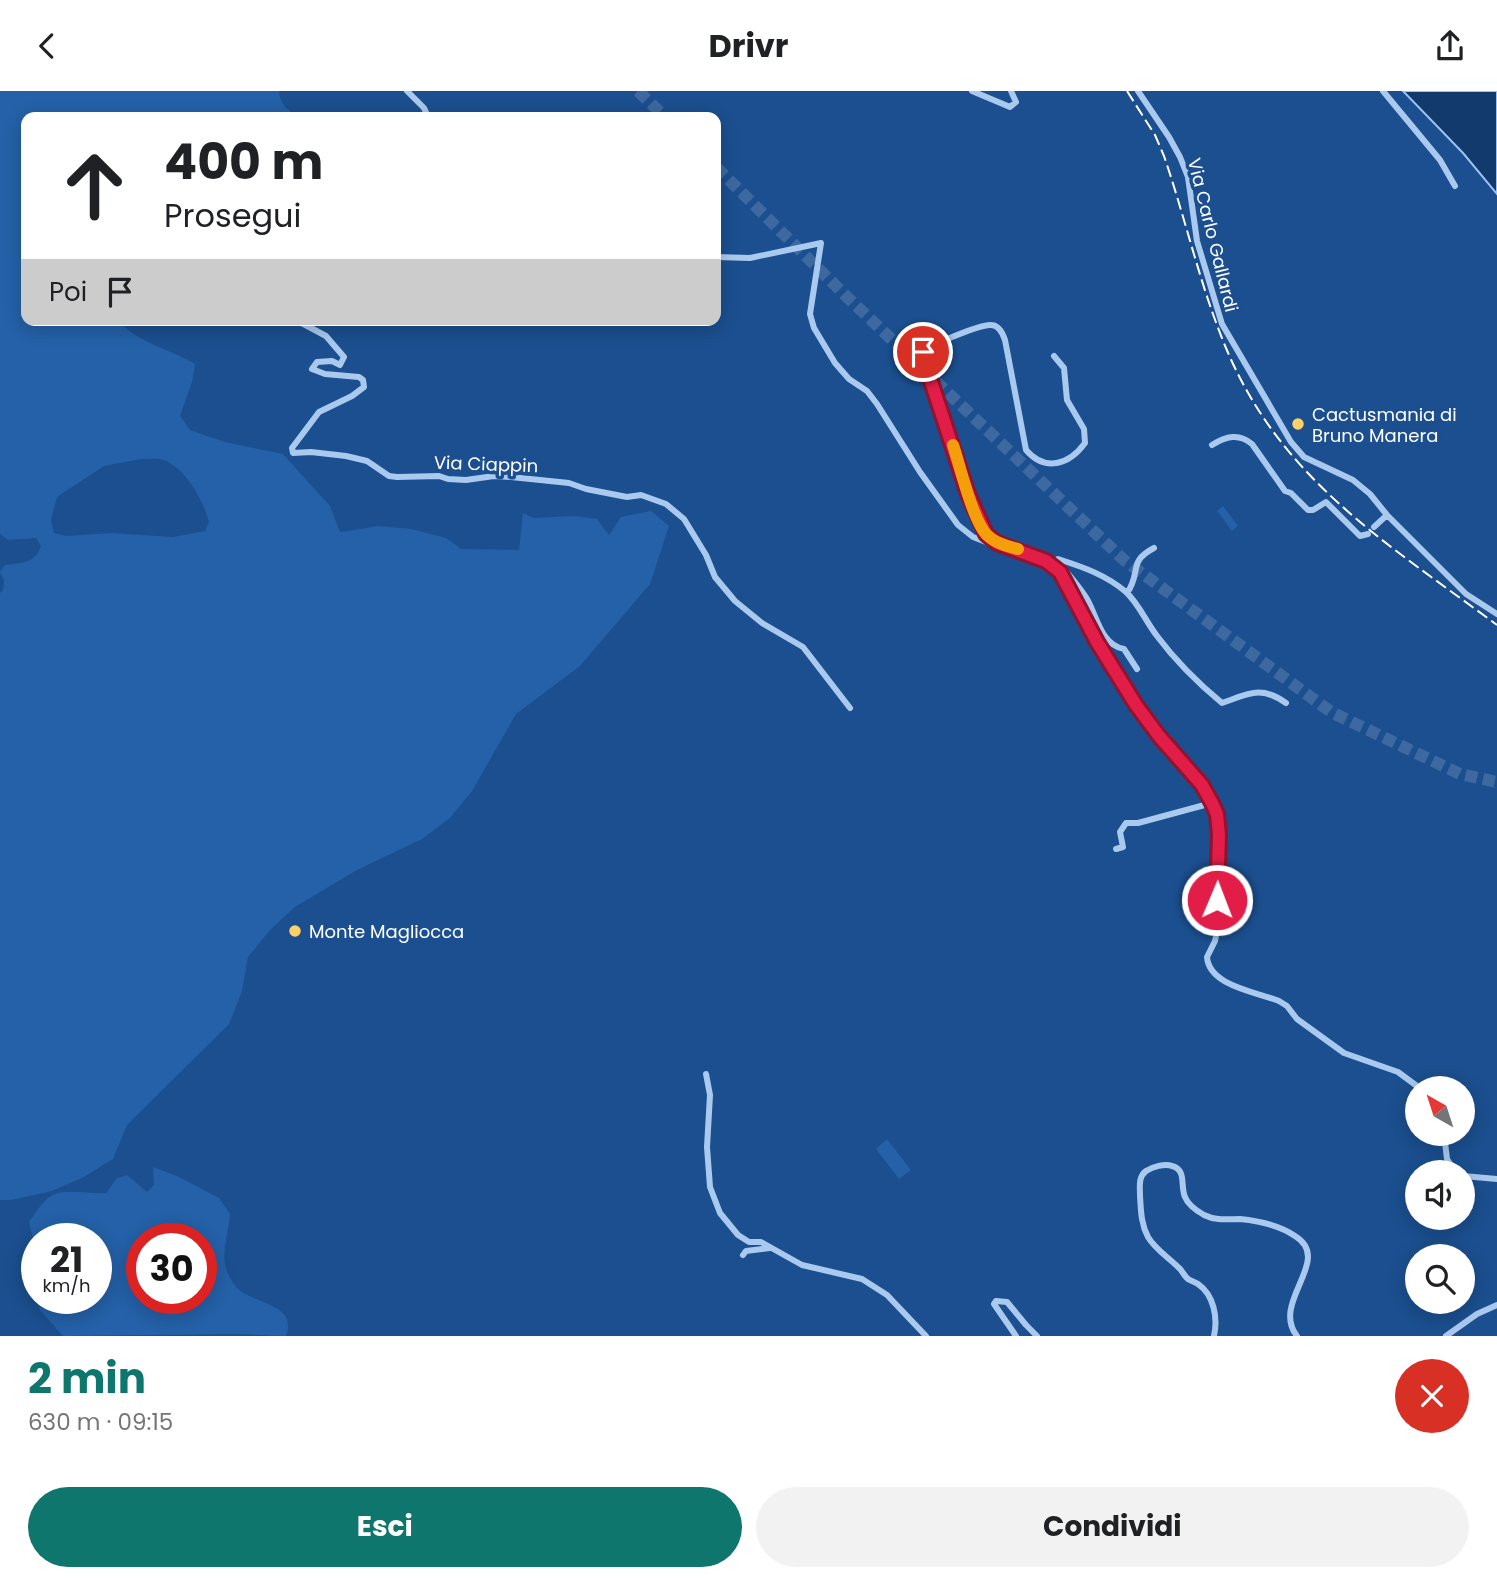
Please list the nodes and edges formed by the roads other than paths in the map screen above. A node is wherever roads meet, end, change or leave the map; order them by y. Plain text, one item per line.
1 (407, 91) edge
2 (972, 91) edge
3 (1011, 91) edge
4 (1138, 91) edge
5 (1383, 91) edge
6 (426, 112) edge
7 (1455, 185) dead end
8 (721, 257) edge
9 (307, 326) edge
10 (1054, 356) dead end
11 (1212, 445) dead end
12 (1387, 516) junction
13 (1374, 527) dead end
14 (1368, 534) dead end
15 (1154, 548) dead end
16 (1029, 556) junction
17 (1053, 562) junction
18 (1127, 593) junction
19 (1497, 614) edge
20 (1137, 669) dead end
21 (1286, 703) dead end
22 (850, 708) dead end
23 (1212, 803) junction
24 (1116, 849) dead end
25 (706, 1074) dead end
26 (1405, 1078) edge
27 (1475, 1177) edge
28 (1497, 1179) edge
29 (772, 1248) junction
30 (743, 1255) dead end
31 (1497, 1305) edge
32 (926, 1336) edge
33 (1016, 1336) edge
34 (1037, 1336) edge
35 (1214, 1336) edge
36 (1297, 1336) edge
37 (1446, 1336) edge

1 - 6 street
2 - 3 street
4 - 12 street, Via Carlo Gallardi
5 - 7 street
8 - 16 street
9 - 22 street, Via Ciappin
10 - 16 street
11 - 14 street
12 - 13 street
12 - 19 street, Via Carlo Gallardi
15 - 18 street
16 - 17 street
17 - 18 street
17 - 20 street
17 - 23 street
18 - 21 street
23 - 24 street
23 - 26 street
25 - 29 street
27 - 28 street
29 - 30 street
29 - 32 street
31 - 37 street
33 - 34 street
35 - 36 street

